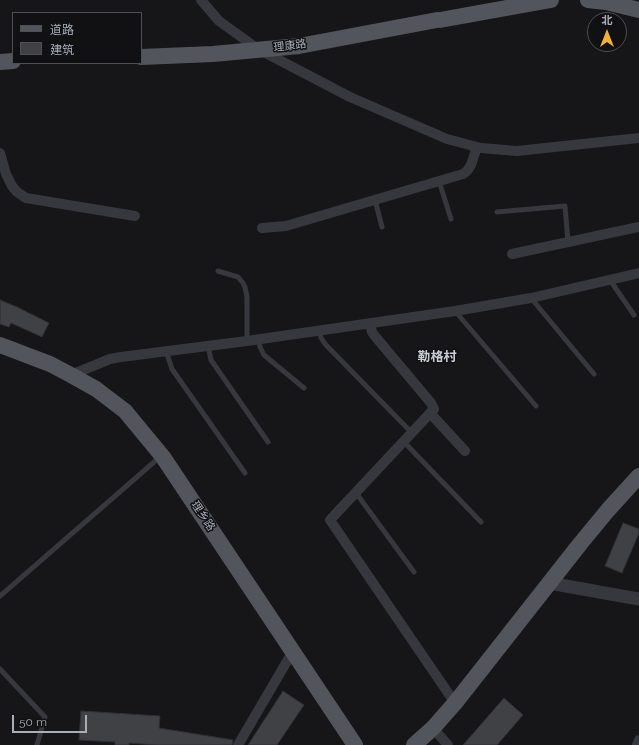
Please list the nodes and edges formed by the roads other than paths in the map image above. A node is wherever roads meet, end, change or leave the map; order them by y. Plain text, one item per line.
1 (201, 0) edge
2 (551, 0) edge
3 (588, 0) edge
4 (639, 10) edge
5 (258, 50) junction
6 (142, 57) edge
7 (12, 61) edge
8 (0, 62) edge
9 (639, 138) edge
10 (477, 147) junction
11 (0, 153) edge
12 (439, 181) junction
13 (375, 200) junction
14 (497, 212) dead end
15 (135, 216) dead end
16 (451, 219) dead end
17 (382, 227) dead end
18 (639, 227) edge
19 (262, 228) dead end
20 (568, 242) junction
21 (512, 254) dead end
22 (218, 272) dead end
23 (639, 273) edge
24 (610, 280) junction
25 (531, 298) junction
26 (455, 311) junction
27 (634, 315) dead end
28 (370, 324) junction
29 (320, 331) junction
30 (259, 340) junction
31 (247, 341) junction
32 (0, 345) edge
33 (208, 346) junction
34 (166, 351) junction
35 (594, 374) dead end
36 (71, 375) junction
37 (304, 388) dead end
38 (536, 406) dead end
39 (431, 414) junction
40 (412, 434) junction
41 (268, 442) dead end
42 (404, 442) junction
43 (465, 451) dead end
44 (162, 455) junction
45 (245, 472) dead end
46 (639, 476) edge
47 (356, 493) junction
48 (481, 522) dead end
49 (414, 572) dead end
50 (549, 583) junction
51 (0, 596) edge
52 (639, 599) edge
53 (293, 651) junction
54 (0, 669) edge
55 (455, 703) junction
56 (433, 728) junction
57 (639, 740) edge
58 (37, 745) edge
59 (238, 745) edge
60 (355, 745) edge
61 (414, 745) edge
62 (448, 745) edge
63 (637, 745) edge

1 - 5 street
2 - 5 main road, 理康路
3 - 4 main road
5 - 6 main road, 理康路
5 - 10 street
7 - 8 main road
9 - 10 street
10 - 12 street
11 - 15 street
12 - 13 street
12 - 16 lane
13 - 17 lane
13 - 19 street
14 - 20 lane
18 - 20 street
20 - 21 street
22 - 31 lane
23 - 24 street
24 - 25 street
24 - 27 lane
25 - 26 street
25 - 35 lane
26 - 28 street
26 - 38 lane
28 - 29 street
28 - 39 street
29 - 30 street
29 - 40 lane
30 - 31 street
30 - 37 lane
31 - 33 street
32 - 36 main road, 理乡路
33 - 34 street
33 - 41 lane
34 - 36 street
34 - 45 lane
36 - 44 main road, 理乡路
39 - 40 street
39 - 43 street
40 - 42 street
42 - 47 street
42 - 48 lane
44 - 51 lane
44 - 53 main road, 理乡路
46 - 50 main road
47 - 49 lane
47 - 55 street
50 - 52 street
50 - 55 main road
53 - 59 street
53 - 60 main road, 理乡路
54 - 58 lane
55 - 56 main road
56 - 61 main road
56 - 62 street
57 - 63 street

